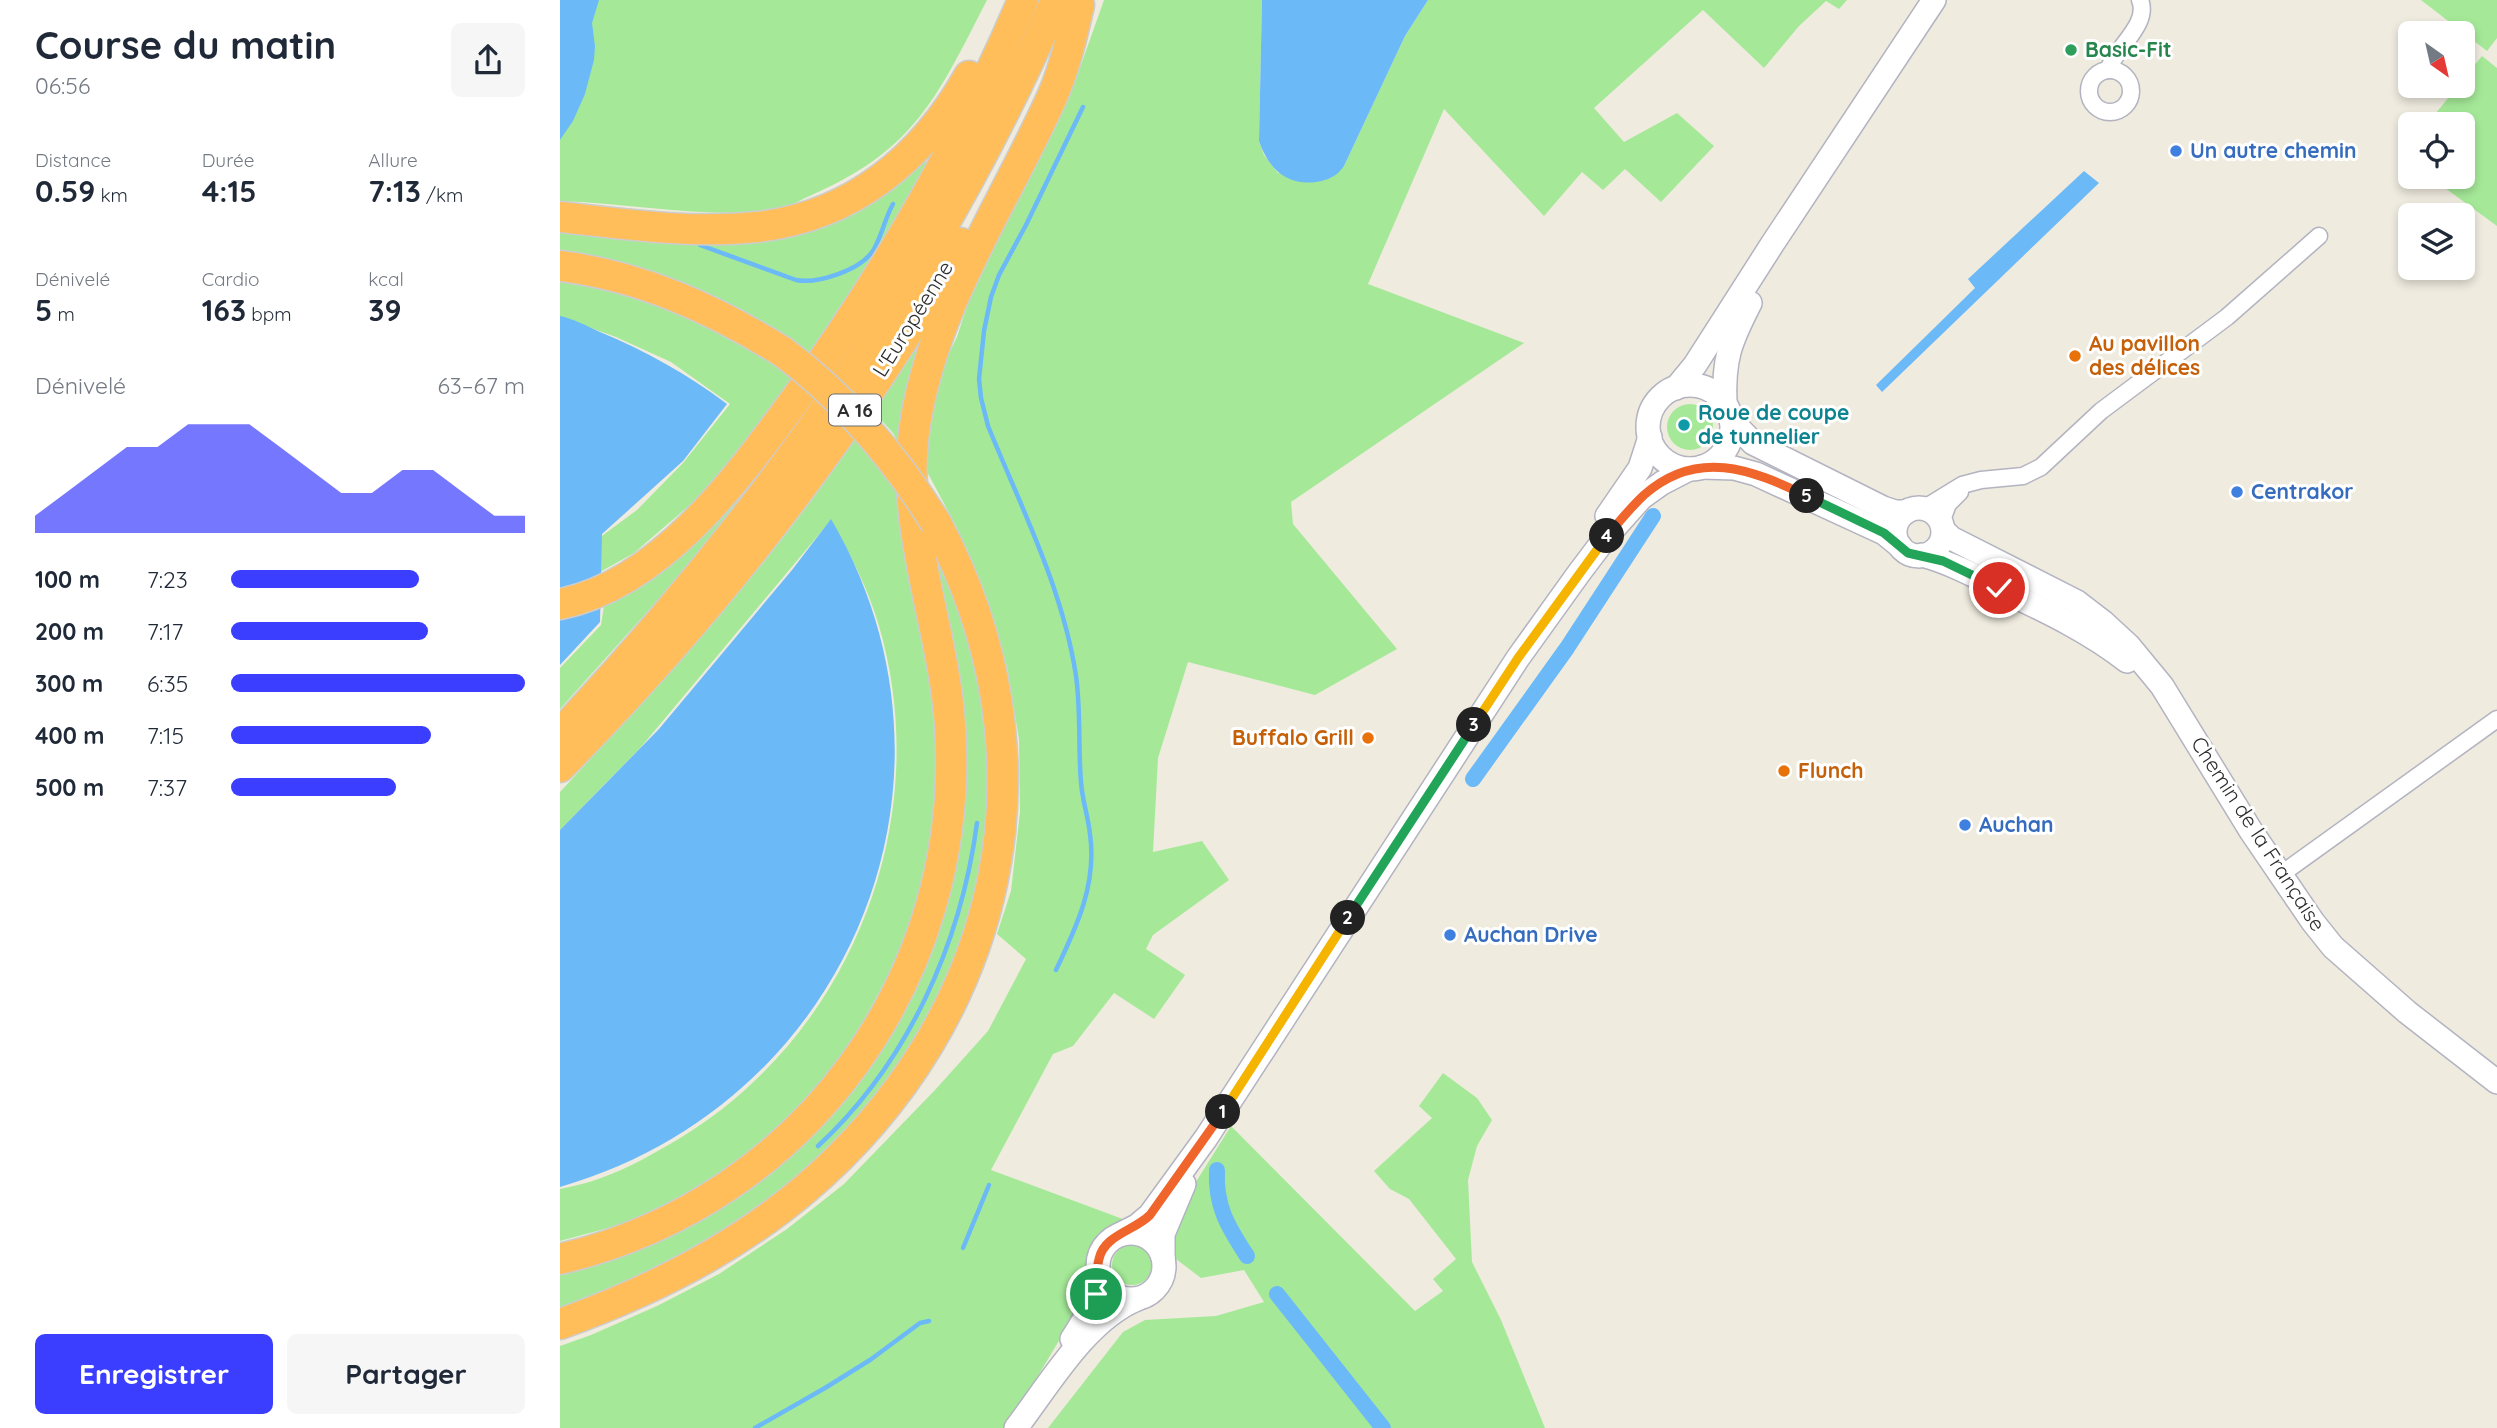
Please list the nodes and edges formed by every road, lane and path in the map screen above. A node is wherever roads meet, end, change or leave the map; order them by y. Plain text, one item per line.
1 (1005, 0) edge
2 (1023, 0) edge
3 (1934, 0) edge
4 (2140, 0) edge
5 (1072, 2) edge
6 (2108, 70) dead end
7 (1794, 212) junction
8 (560, 218) edge
9 (2319, 236) dead end
10 (560, 265) edge
11 (1676, 388) junction
12 (1728, 412) junction
13 (1650, 438) junction
14 (1695, 468) junction
15 (1928, 519) junction
16 (1900, 546) junction
17 (1922, 555) junction
18 (560, 604) edge
19 (1518, 658) junction
20 (2183, 717) junction
21 (2497, 719) edge
22 (560, 734) edge
23 (560, 767) edge
24 (2280, 875) junction
25 (2497, 1082) edge
26 (1206, 1138) junction
27 (1121, 1234) junction
28 (1163, 1256) junction
29 (560, 1258) edge
30 (1098, 1270) junction
31 (1138, 1299) junction
32 (560, 1324) edge
33 (1039, 1396) junction
34 (1016, 1428) edge

1 - 8 highway
2 - 18 highway
3 - 7 main road
4 - 6 street
5 - 22 highway, L'Européenne / A 16
5 - 23 highway, L'Européenne / A 16
5 - 29 highway
7 - 11 main road
7 - 12 main road
9 - 15 street
10 - 32 highway, bridge
11 - 12 main road
11 - 13 main road
12 - 14 main road
12 - 15 main road, Chemin de la Française
13 - 14 main road
13 - 19 main road
14 - 16 main road
14 - 19 main road
15 - 16 main road
15 - 17 main road
15 - 20 main road, Chemin de la Française
16 - 17 main road
17 - 20 main road, Chemin de la Française
19 - 26 main road
20 - 24 main road, Chemin de la Française
21 - 24 street
24 - 25 main road, Chemin de la Française
26 - 27 main road
26 - 28 main road
27 - 28 main road
27 - 30 main road
28 - 31 main road
30 - 31 main road
30 - 33 main road
31 - 33 main road
33 - 34 main road

